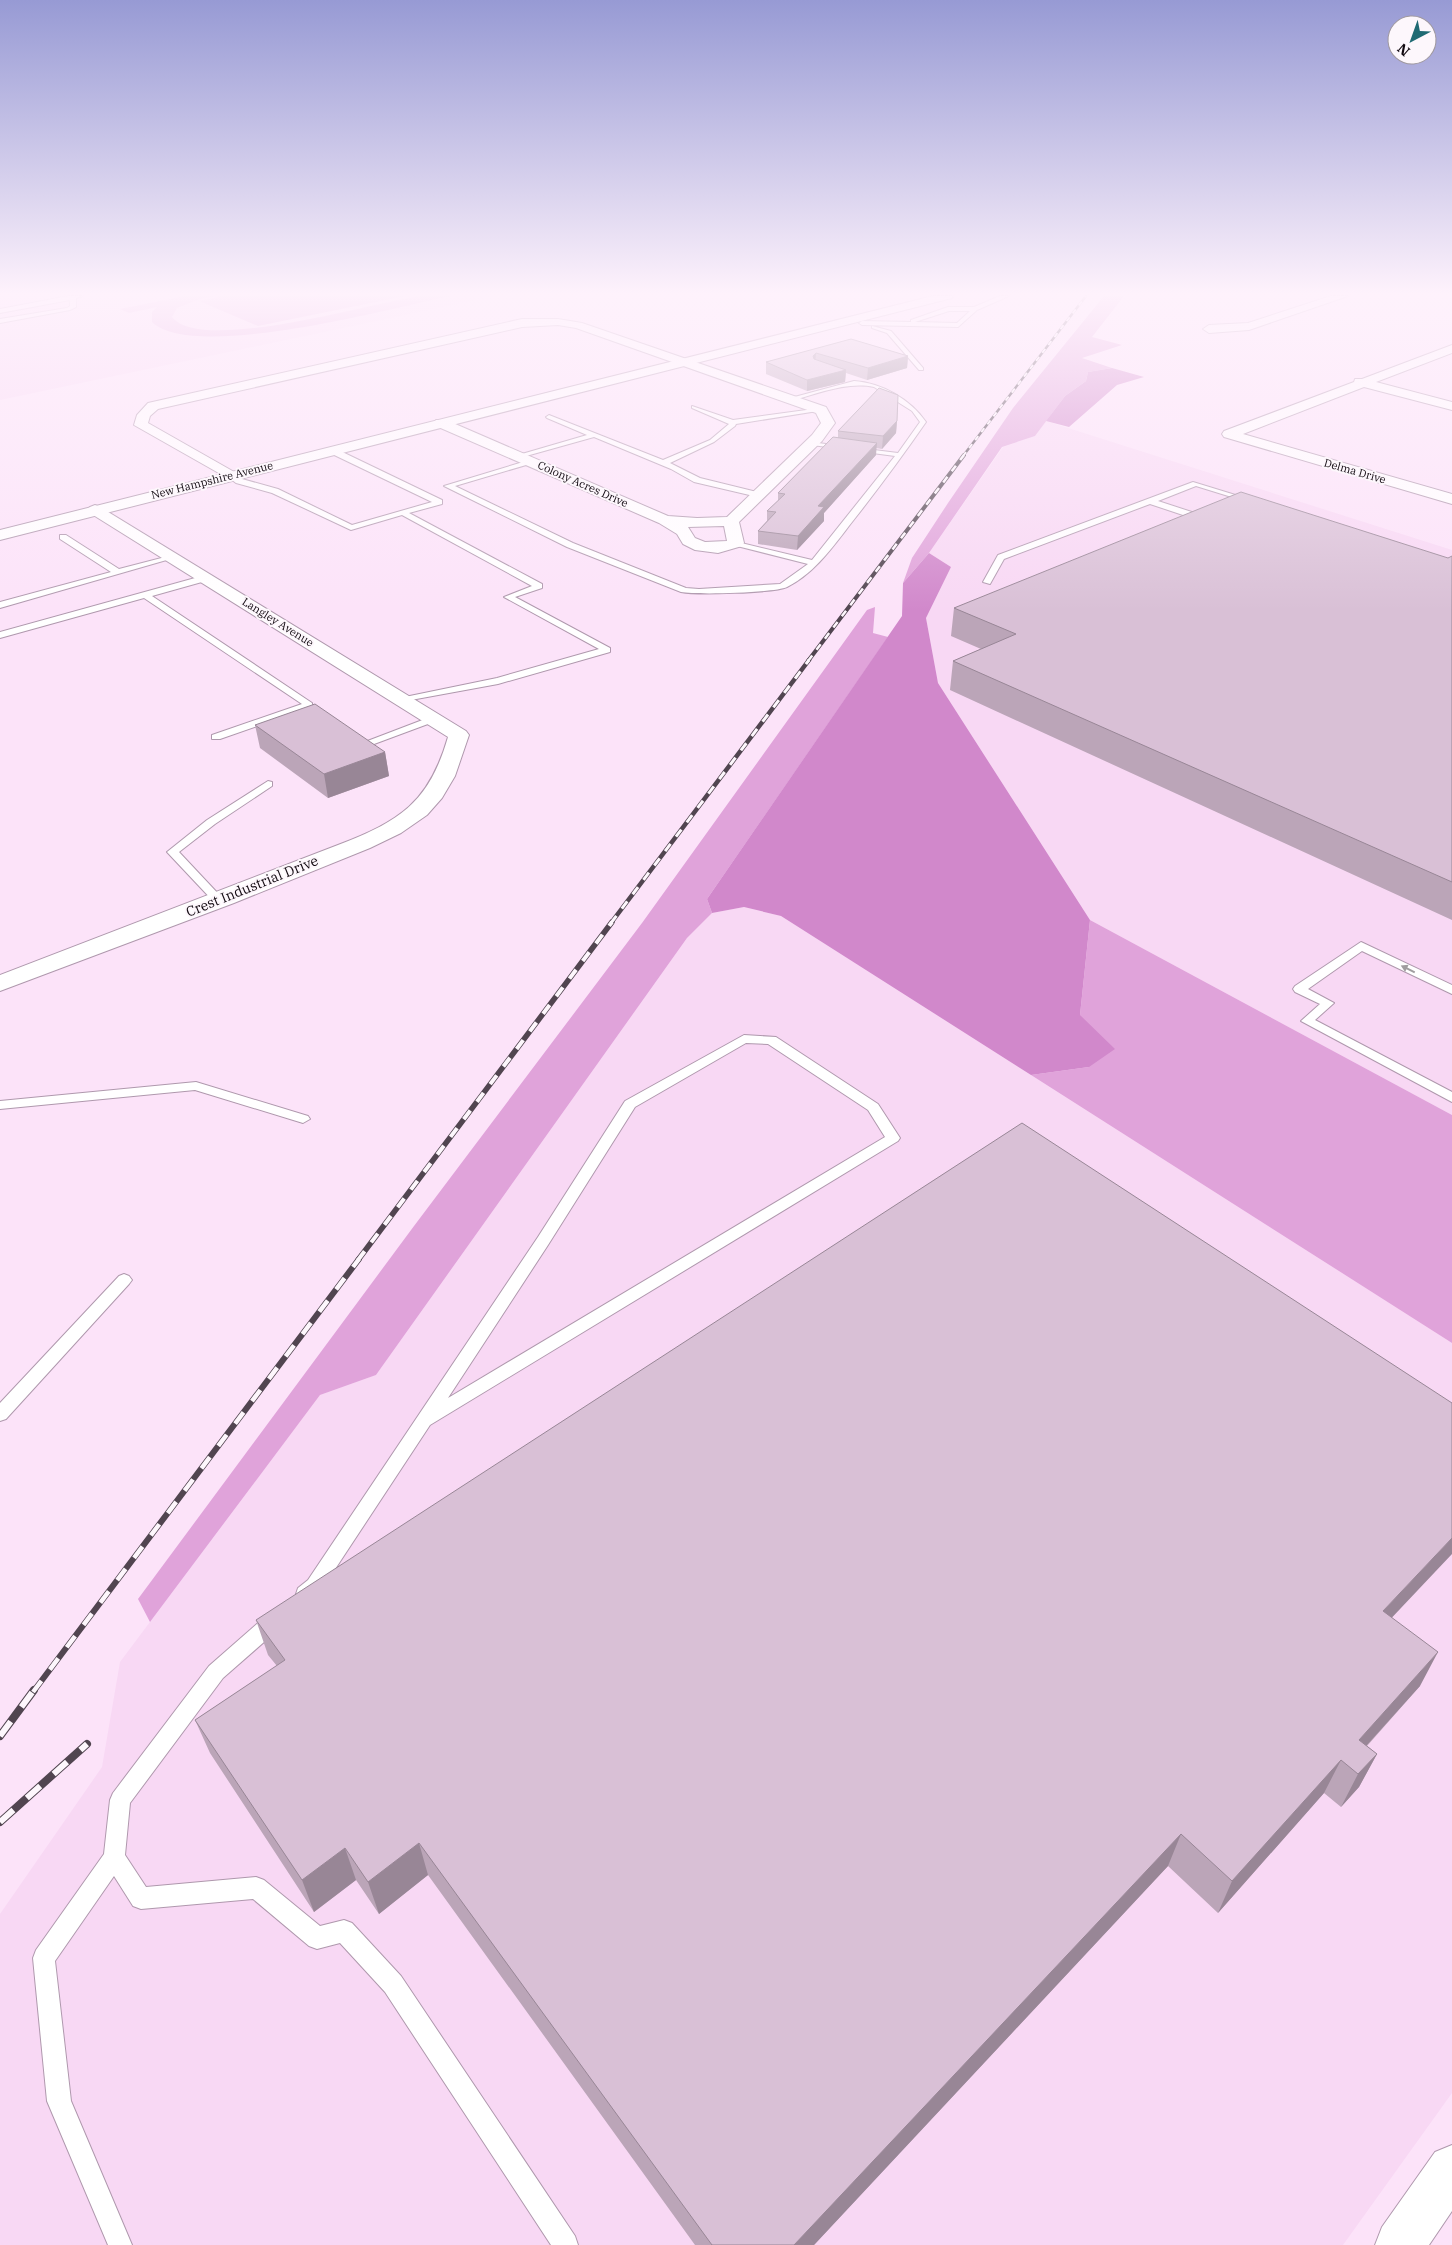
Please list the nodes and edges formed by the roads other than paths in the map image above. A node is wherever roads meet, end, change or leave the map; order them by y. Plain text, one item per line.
1 (176, 401) edge
2 (528, 401) edge
3 (795, 401) edge
4 (899, 401) edge
5 (1313, 401) edge
6 (1432, 401) edge
7 (1452, 406) edge
8 (694, 408) dead end
9 (821, 410) junction
10 (549, 417) dead end
11 (441, 422) junction
12 (732, 422) junction
13 (594, 435) junction
14 (812, 443) junction
15 (331, 450) junction
16 (900, 455) junction
17 (524, 459) junction
18 (663, 463) junction
19 (231, 476) junction
20 (758, 495) junction
21 (1247, 499) junction
22 (1452, 499) edge
23 (1150, 501) junction
24 (1256, 502) edge
25 (1238, 503) edge
26 (95, 510) junction
27 (402, 513) junction
28 (1210, 514) edge
29 (665, 520) junction
30 (731, 521) junction
31 (0, 534) edge
32 (63, 537) dead end
33 (736, 543) junction
34 (172, 557) junction
35 (813, 563) junction
36 (117, 572) junction
37 (206, 578) junction
38 (987, 582) dead end
39 (146, 595) junction
40 (0, 605) edge
41 (0, 635) edge
42 (403, 700) junction
43 (433, 719) junction
44 (459, 735) joint
45 (216, 737) dead end
46 (362, 745) edge
47 (268, 784) dead end
48 (219, 900) junction
49 (0, 984) edge
50 (1452, 990) edge
51 (1452, 1098) edge
52 (0, 1105) edge
53 (303, 1119) dead end
54 (124, 1280) dead end
55 (0, 1414) edge
56 (423, 1421) junction
57 (114, 1858) junction
58 (1452, 2169) edge
59 (120, 2245) edge
60 (566, 2245) edge
61 (1400, 2245) edge

1 - 19 street
2 - 11 street, New Hampshire Avenue
3 - 9 street
4 - 16 lane
5 - 22 street, Delma Drive
6 - 7 street
8 - 12 lane
9 - 12 lane
9 - 14 street
10 - 13 lane
11 - 15 street, New Hampshire Avenue
11 - 17 street, Colony Acres Drive
12 - 18 lane
13 - 17 lane
13 - 18 lane
14 - 16 lane
14 - 20 street
15 - 19 street, New Hampshire Avenue
15 - 27 lane
16 - 35 lane
17 - 29 street, Colony Acres Drive
17 - 35 lane
18 - 20 lane
19 - 26 street, New Hampshire Avenue
19 - 27 lane
20 - 30 street
21 - 23 lane
21 - 24 lane
21 - 25 lane
23 - 28 lane
23 - 38 lane
26 - 31 street, New Hampshire Avenue
26 - 34 street, Langley Avenue
27 - 42 lane
29 - 30 street, Colony Acres Drive
29 - 33 street
30 - 33 street
32 - 36 lane
33 - 35 lane
34 - 36 lane
34 - 37 street, Langley Avenue
36 - 40 lane
37 - 39 lane
37 - 42 street, Langley Avenue
39 - 41 lane
39 - 45 lane
42 - 43 street, Langley Avenue
43 - 44 street, Langley Avenue
43 - 46 lane
44 - 48 street, Crest Industrial Drive
47 - 48 lane
48 - 49 street, Crest Industrial Drive
50 -> 51 lane
52 - 53 lane
54 - 55 lane
56 - 56 lane
56 - 57 lane
57 - 59 lane
57 - 60 lane
58 - 61 street

